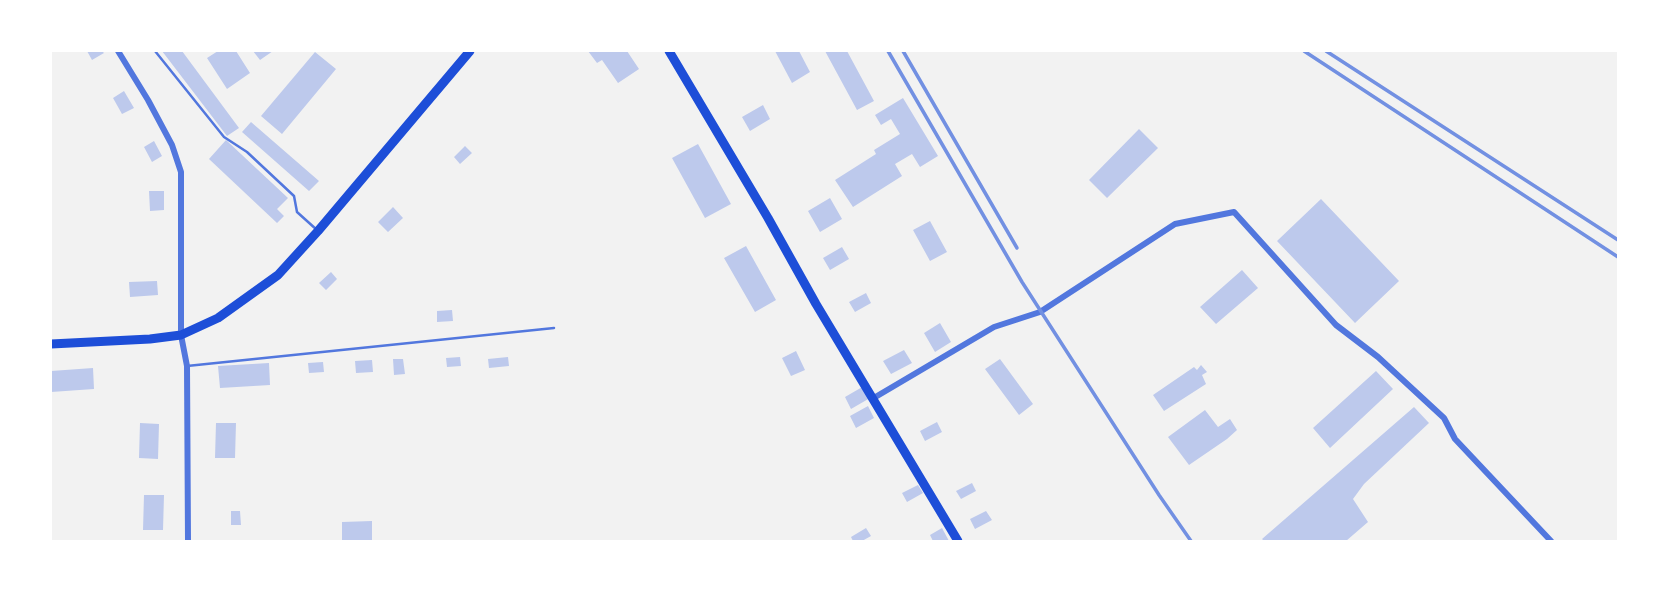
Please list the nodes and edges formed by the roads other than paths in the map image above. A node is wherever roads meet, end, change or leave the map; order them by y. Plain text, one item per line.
1 (118, 51) edge
2 (155, 51) edge
3 (470, 51) edge
4 (669, 51) edge
5 (318, 231) junction
6 (554, 328) dead end
7 (181, 335) junction
8 (51, 344) edge
9 (187, 366) junction
10 (872, 399) junction
11 (188, 541) edge
12 (958, 541) edge
13 (1550, 541) edge

1 - 7 street
2 - 5 lane
3 - 5 main road
4 - 10 main road
5 - 7 main road
6 - 9 lane
7 - 8 main road
7 - 9 street
9 - 11 street
10 - 12 main road
10 - 13 street

